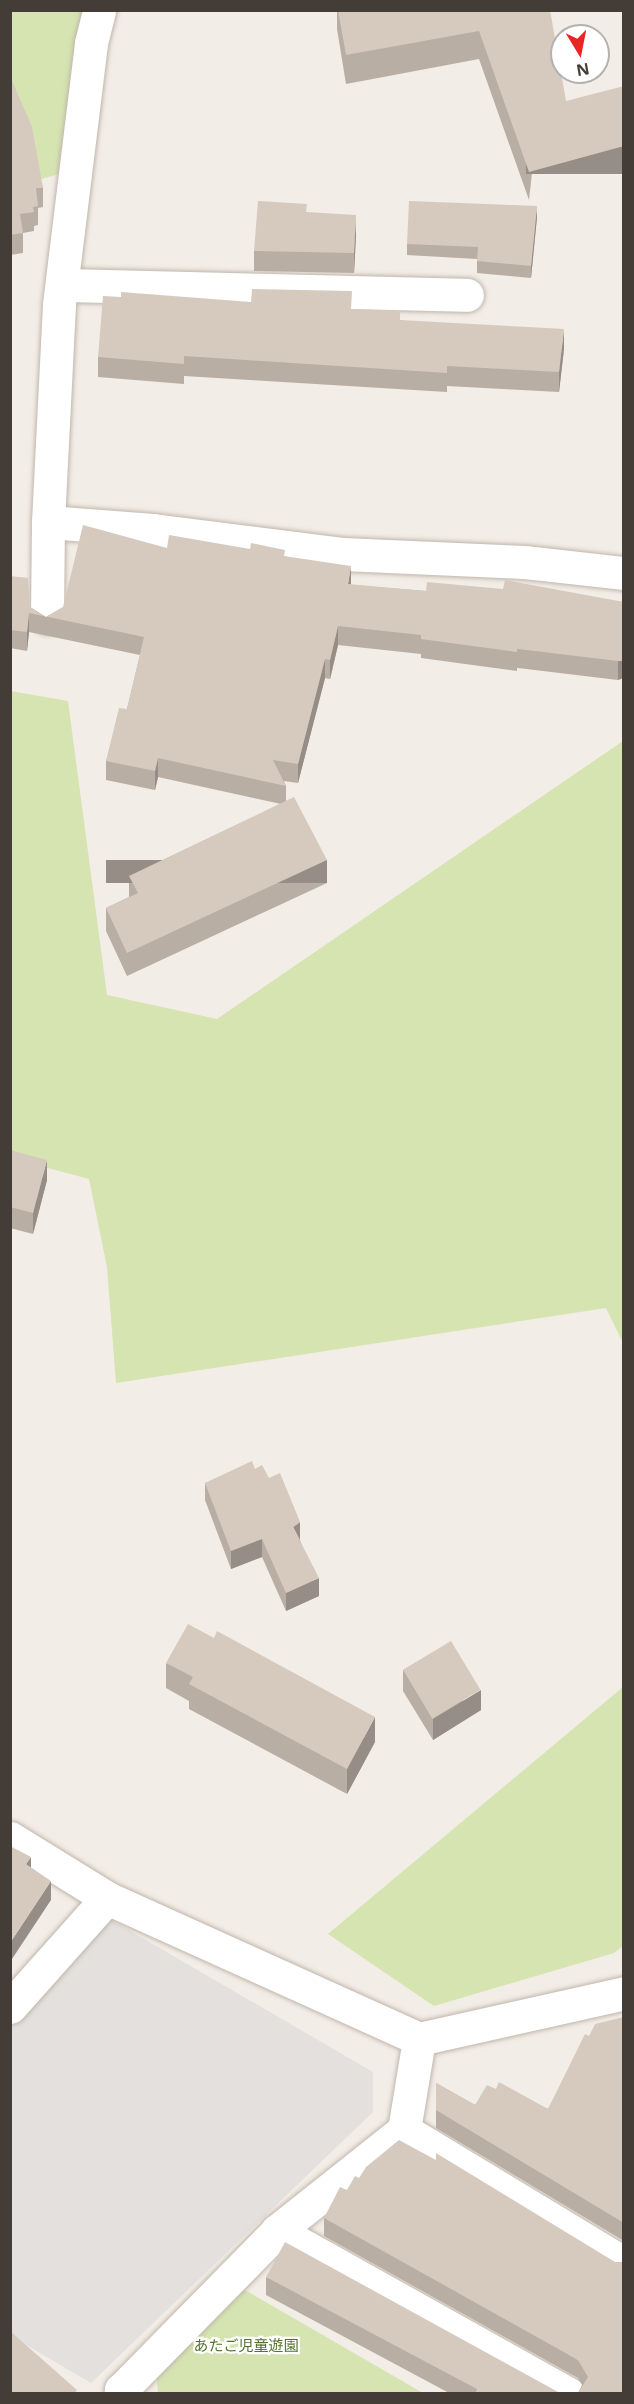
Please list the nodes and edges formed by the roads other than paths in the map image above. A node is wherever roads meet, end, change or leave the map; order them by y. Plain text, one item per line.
1 (99, 10) edge
2 (62, 285) junction
3 (467, 295) dead end
4 (48, 522) junction
5 (624, 573) edge
6 (47, 617) edge
7 (10, 1838) edge
8 (107, 1898) junction
9 (624, 1993) edge
10 (10, 2007) edge
11 (419, 2039) junction
12 (404, 2130) junction
13 (277, 2231) junction
14 (624, 2263) edge
15 (125, 2394) edge
16 (569, 2394) edge

1 - 2 street
2 - 3 street
2 - 4 street
4 - 5 street
4 - 6 street
7 - 8 street
8 - 10 street
8 - 11 street
9 - 11 street
11 - 12 street
12 - 13 street
12 - 14 street
13 - 15 street
13 - 16 street

